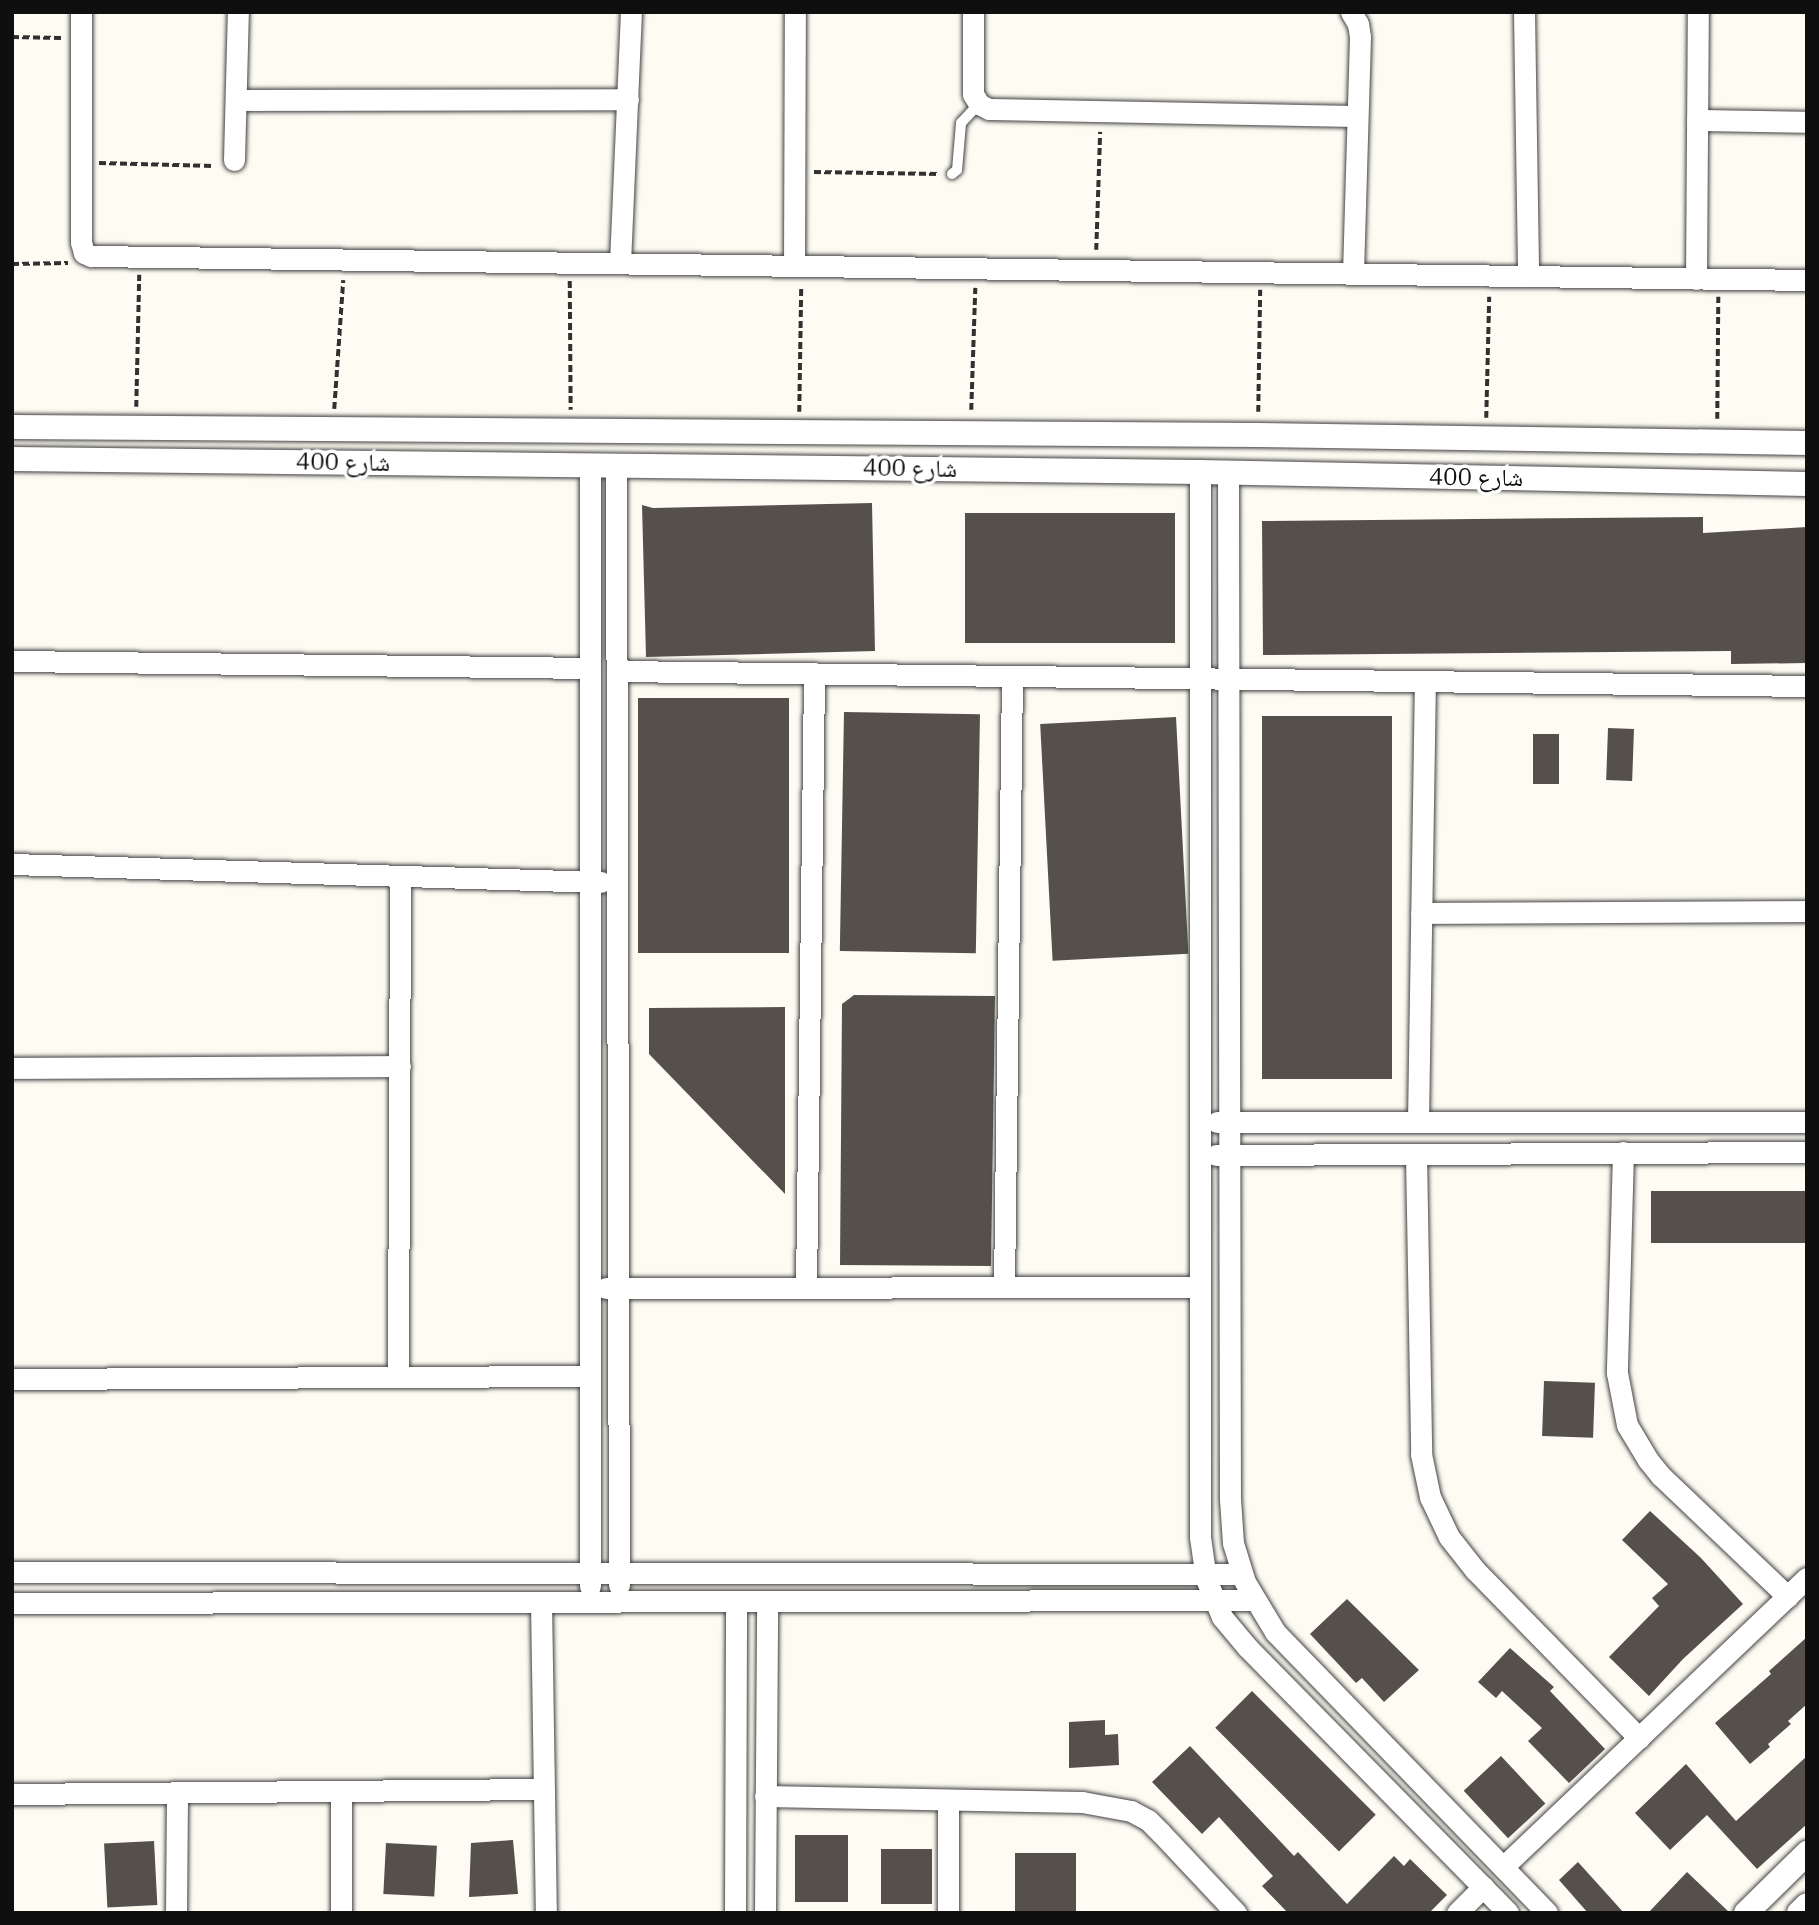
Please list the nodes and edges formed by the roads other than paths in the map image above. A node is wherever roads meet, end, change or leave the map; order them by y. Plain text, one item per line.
1 (80, 12) edge
2 (238, 12) edge
3 (631, 12) edge
4 (795, 12) edge
5 (973, 12) edge
6 (1524, 12) edge
7 (1698, 12) edge
8 (1355, 16) edge
9 (628, 99) junction
10 (236, 100) junction
11 (979, 104) junction
12 (1357, 116) junction
13 (1697, 120) junction
14 (1807, 122) edge
15 (234, 160) road end
16 (952, 174) road end
17 (620, 263) junction
18 (798, 266) junction
19 (1353, 274) junction
20 (1528, 276) junction
21 (1696, 279) junction
22 (1807, 280) edge
23 (12, 427) edge
24 (96, 427) junction
25 (1200, 435) junction
26 (1807, 443) edge
27 (12, 459) edge
28 (94, 460) junction
29 (590, 464) junction
30 (616, 465) junction
31 (1200, 472) junction
32 (1228, 472) junction
33 (1807, 484) edge
34 (12, 661) edge
35 (590, 668) junction
36 (617, 671) junction
37 (814, 673) junction
38 (1012, 676) junction
39 (1200, 678) junction
40 (1228, 679) junction
41 (1425, 681) junction
42 (1807, 686) edge
43 (12, 864) edge
44 (400, 876) junction
45 (590, 882) junction
46 (617, 883) junction
47 (1807, 911) edge
48 (1421, 913) junction
49 (400, 1066) junction
50 (12, 1068) edge
51 (1200, 1122) junction
52 (1229, 1122) junction
53 (1418, 1122) junction
54 (1807, 1122) edge
55 (1623, 1152) junction
56 (1807, 1152) edge
57 (1229, 1154) junction
58 (1416, 1154) junction
59 (1200, 1155) junction
60 (806, 1287) junction
61 (1004, 1287) junction
62 (1200, 1287) junction
63 (590, 1288) junction
64 (619, 1288) junction
65 (590, 1376) junction
66 (398, 1377) junction
67 (12, 1379) edge
68 (12, 1572) edge
69 (1205, 1573) junction
70 (590, 1574) junction
71 (619, 1574) junction
72 (1241, 1574) junction
73 (1807, 1578) edge
74 (1788, 1597) junction
75 (1214, 1600) junction
76 (1254, 1600) junction
77 (736, 1601) junction
78 (767, 1601) junction
79 (541, 1602) junction
80 (590, 1602) junction
81 (620, 1602) junction
82 (12, 1603) edge
83 (1639, 1738) junction
84 (544, 1789) junction
85 (341, 1791) junction
86 (177, 1793) junction
87 (12, 1794) edge
88 (765, 1796) junction
89 (948, 1800) junction
90 (1807, 1853) edge
91 (1503, 1867) junction
92 (1483, 1887) junction
93 (1807, 1905) edge
94 (176, 1913) edge
95 (341, 1913) edge
96 (545, 1913) edge
97 (735, 1913) edge
98 (765, 1913) edge
99 (948, 1913) edge
100 (1236, 1913) edge
101 (1457, 1913) edge
102 (1508, 1913) edge
103 (1547, 1913) edge
104 (1746, 1913) edge
105 (1798, 1913) edge

1 - 17 street
2 - 10 street
3 - 9 street
4 - 18 street
5 - 11 street
6 - 20 street
7 - 13 street
8 - 12 street
9 - 10 street
9 - 17 street
10 - 15 street
11 - 12 street
11 - 16 lane
12 - 19 street
13 - 14 street
13 - 21 street
17 - 18 street
18 - 19 street
19 - 20 street
20 - 21 street
21 - 22 street
23 - 24 street, شارع 400
24 - 25 street, شارع 400
24 - 28 street
25 - 26 street, شارع 400
25 - 31 street
27 - 28 street, شارع 400
28 - 29 street, شارع 400
29 - 30 street, شارع 400
29 - 35 street
30 - 31 street, شارع 400
30 - 36 street
31 - 32 street, شارع 400
31 - 39 street
32 - 33 street, شارع 400
32 - 40 street
34 - 35 street
35 - 45 street
36 - 37 street
36 - 46 street
37 - 38 street
37 - 60 street
38 - 39 street
38 - 61 street
39 - 40 street
39 - 51 street
40 - 41 street
40 - 52 street
41 - 42 street
41 - 48 street
43 - 44 street
44 - 45 street
44 - 49 street
45 - 46 street
45 - 63 street
46 - 64 street
47 - 48 street
48 - 53 street
49 - 50 street
49 - 66 street
51 - 52 street
51 - 59 street
52 - 53 street
52 - 57 street
53 - 54 street
55 - 56 street
55 - 58 street
55 - 74 street
57 - 58 street
57 - 59 street
57 - 72 street
58 - 83 street
59 - 62 street
60 - 61 street
60 - 64 street
61 - 62 street
62 - 69 street
63 - 64 street
63 - 65 street
64 - 71 street
65 - 66 street
65 - 70 street
66 - 67 street
68 - 70 street
69 - 71 street
69 - 72 street
69 - 75 street
70 - 71 street
70 - 80 street
71 - 81 street
72 - 76 street
73 - 74 street
74 - 83 street
75 - 76 street
75 - 78 street
75 - 92 street
76 - 91 street
77 - 78 street
77 - 81 street
77 - 97 street
78 - 88 street
79 - 80 street
79 - 82 street
79 - 84 street
80 - 81 street
83 - 91 street
84 - 85 street
84 - 96 street
85 - 86 street
85 - 95 street
86 - 87 street
86 - 94 street
88 - 89 street
88 - 98 street
89 - 99 street
89 - 100 street
90 - 104 street
91 - 103 street
92 - 101 street
92 - 102 street
93 - 105 street

